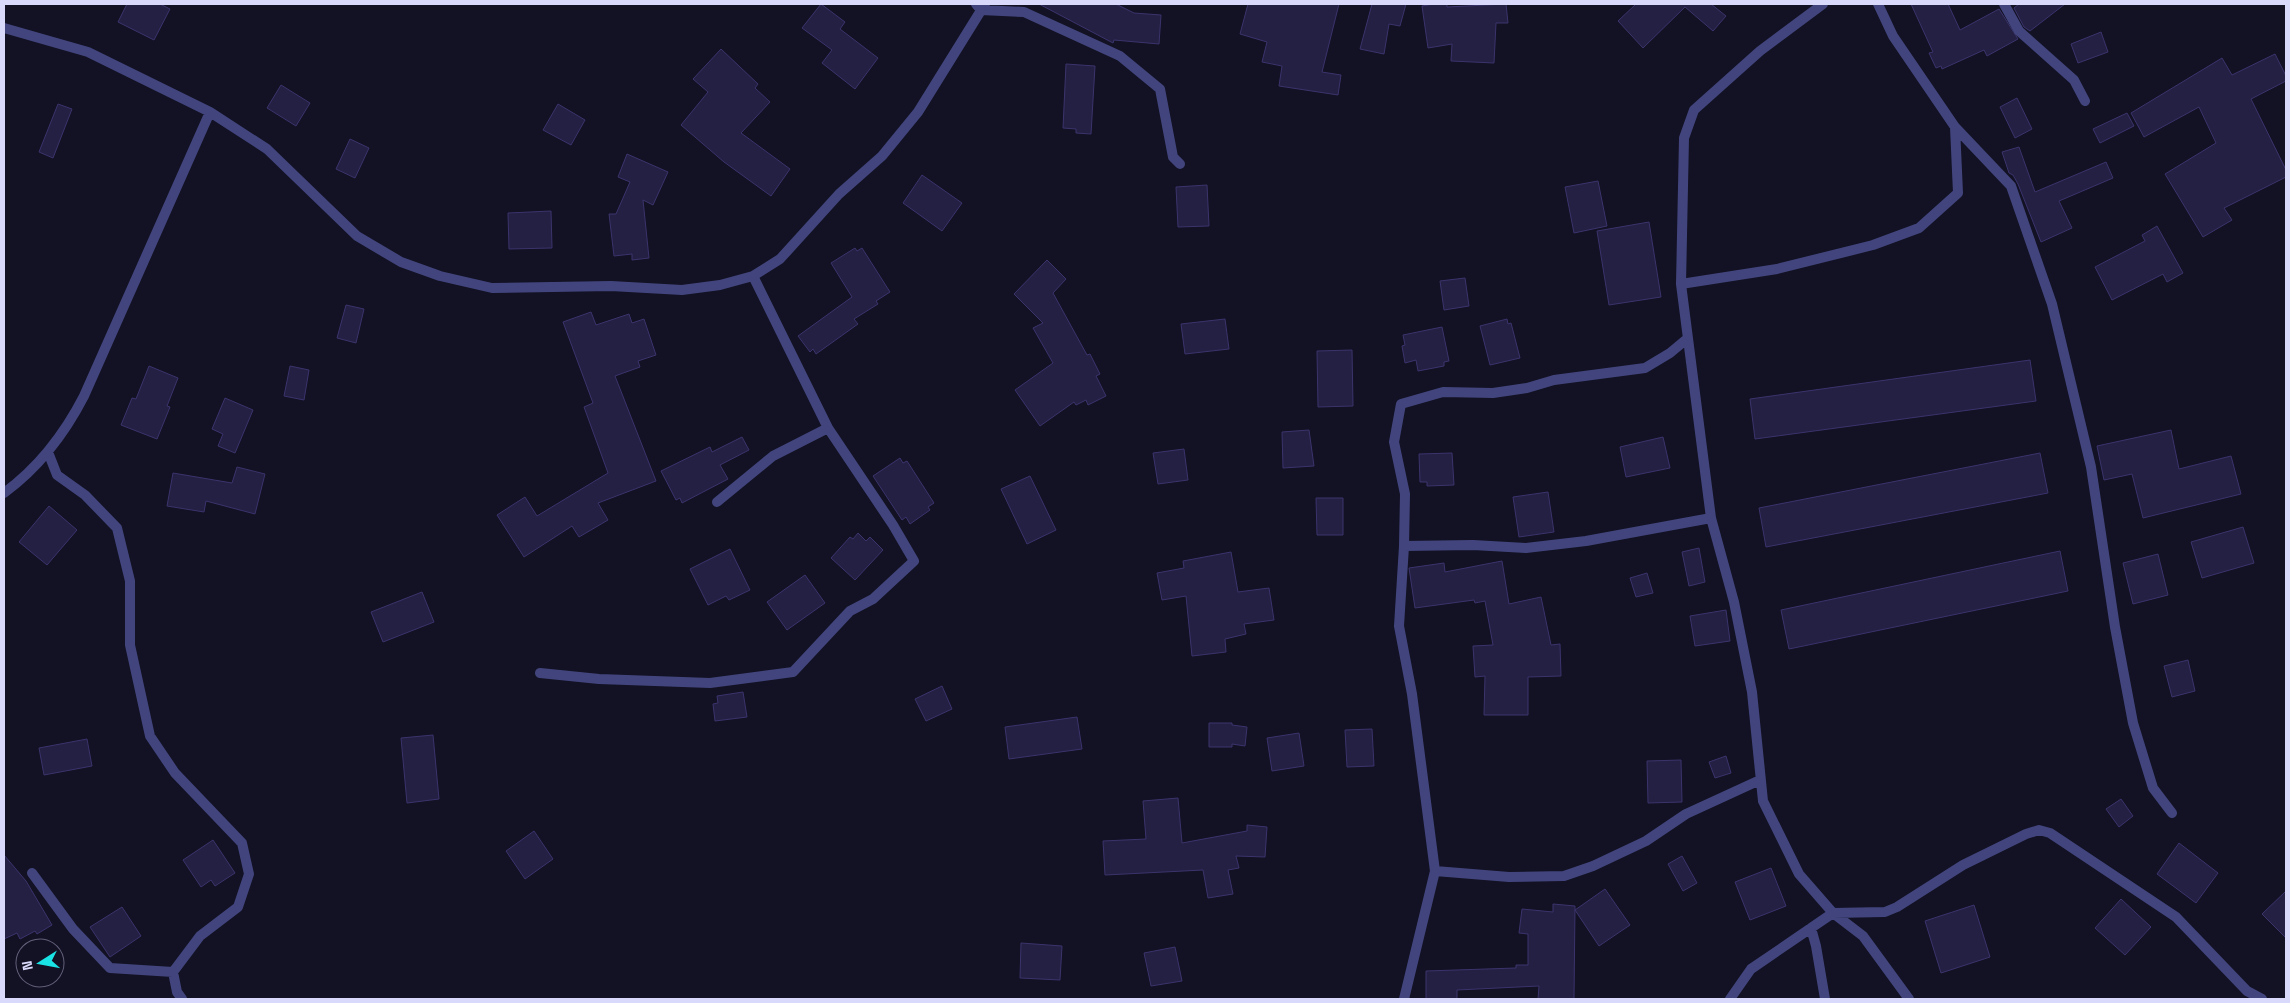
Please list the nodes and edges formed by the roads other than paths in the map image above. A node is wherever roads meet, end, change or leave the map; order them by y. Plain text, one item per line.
1 (1823, 4) edge
2 (1878, 4) edge
3 (2004, 4) edge
4 (980, 6) edge
5 (4, 28) edge
6 (2085, 101) dead end
7 (210, 112) junction
8 (1955, 127) junction
9 (1180, 164) dead end
10 (753, 276) junction
11 (1681, 284) junction
12 (1688, 338) junction
13 (828, 428) junction
14 (48, 452) junction
15 (4, 493) edge
16 (718, 502) dead end
17 (1711, 518) junction
18 (1404, 546) junction
19 (540, 673) dead end
20 (1760, 780) junction
21 (2172, 813) dead end
22 (1435, 871) junction
23 (32, 873) dead end
24 (1833, 913) junction
25 (1811, 928) junction
26 (173, 972) junction
27 (182, 999) edge
28 (1404, 999) edge
29 (1730, 999) edge
30 (1825, 999) edge
31 (1909, 999) edge
32 (2262, 999) edge

1 - 11 street
2 - 8 street
3 - 6 street
4 - 9 street
4 - 10 street
5 - 7 street
7 - 10 street
7 - 14 street
8 - 11 street
8 - 21 street
10 - 13 street
11 - 12 street
12 - 17 street
12 - 18 street
13 - 16 street
13 - 19 street
14 - 15 street
14 - 26 street
17 - 18 street
17 - 20 street
18 - 22 street
20 - 22 street
20 - 24 street
22 - 28 street
23 - 26 street
24 - 25 street
24 - 31 street
24 - 32 street
25 - 29 street
25 - 30 street
26 - 27 street

